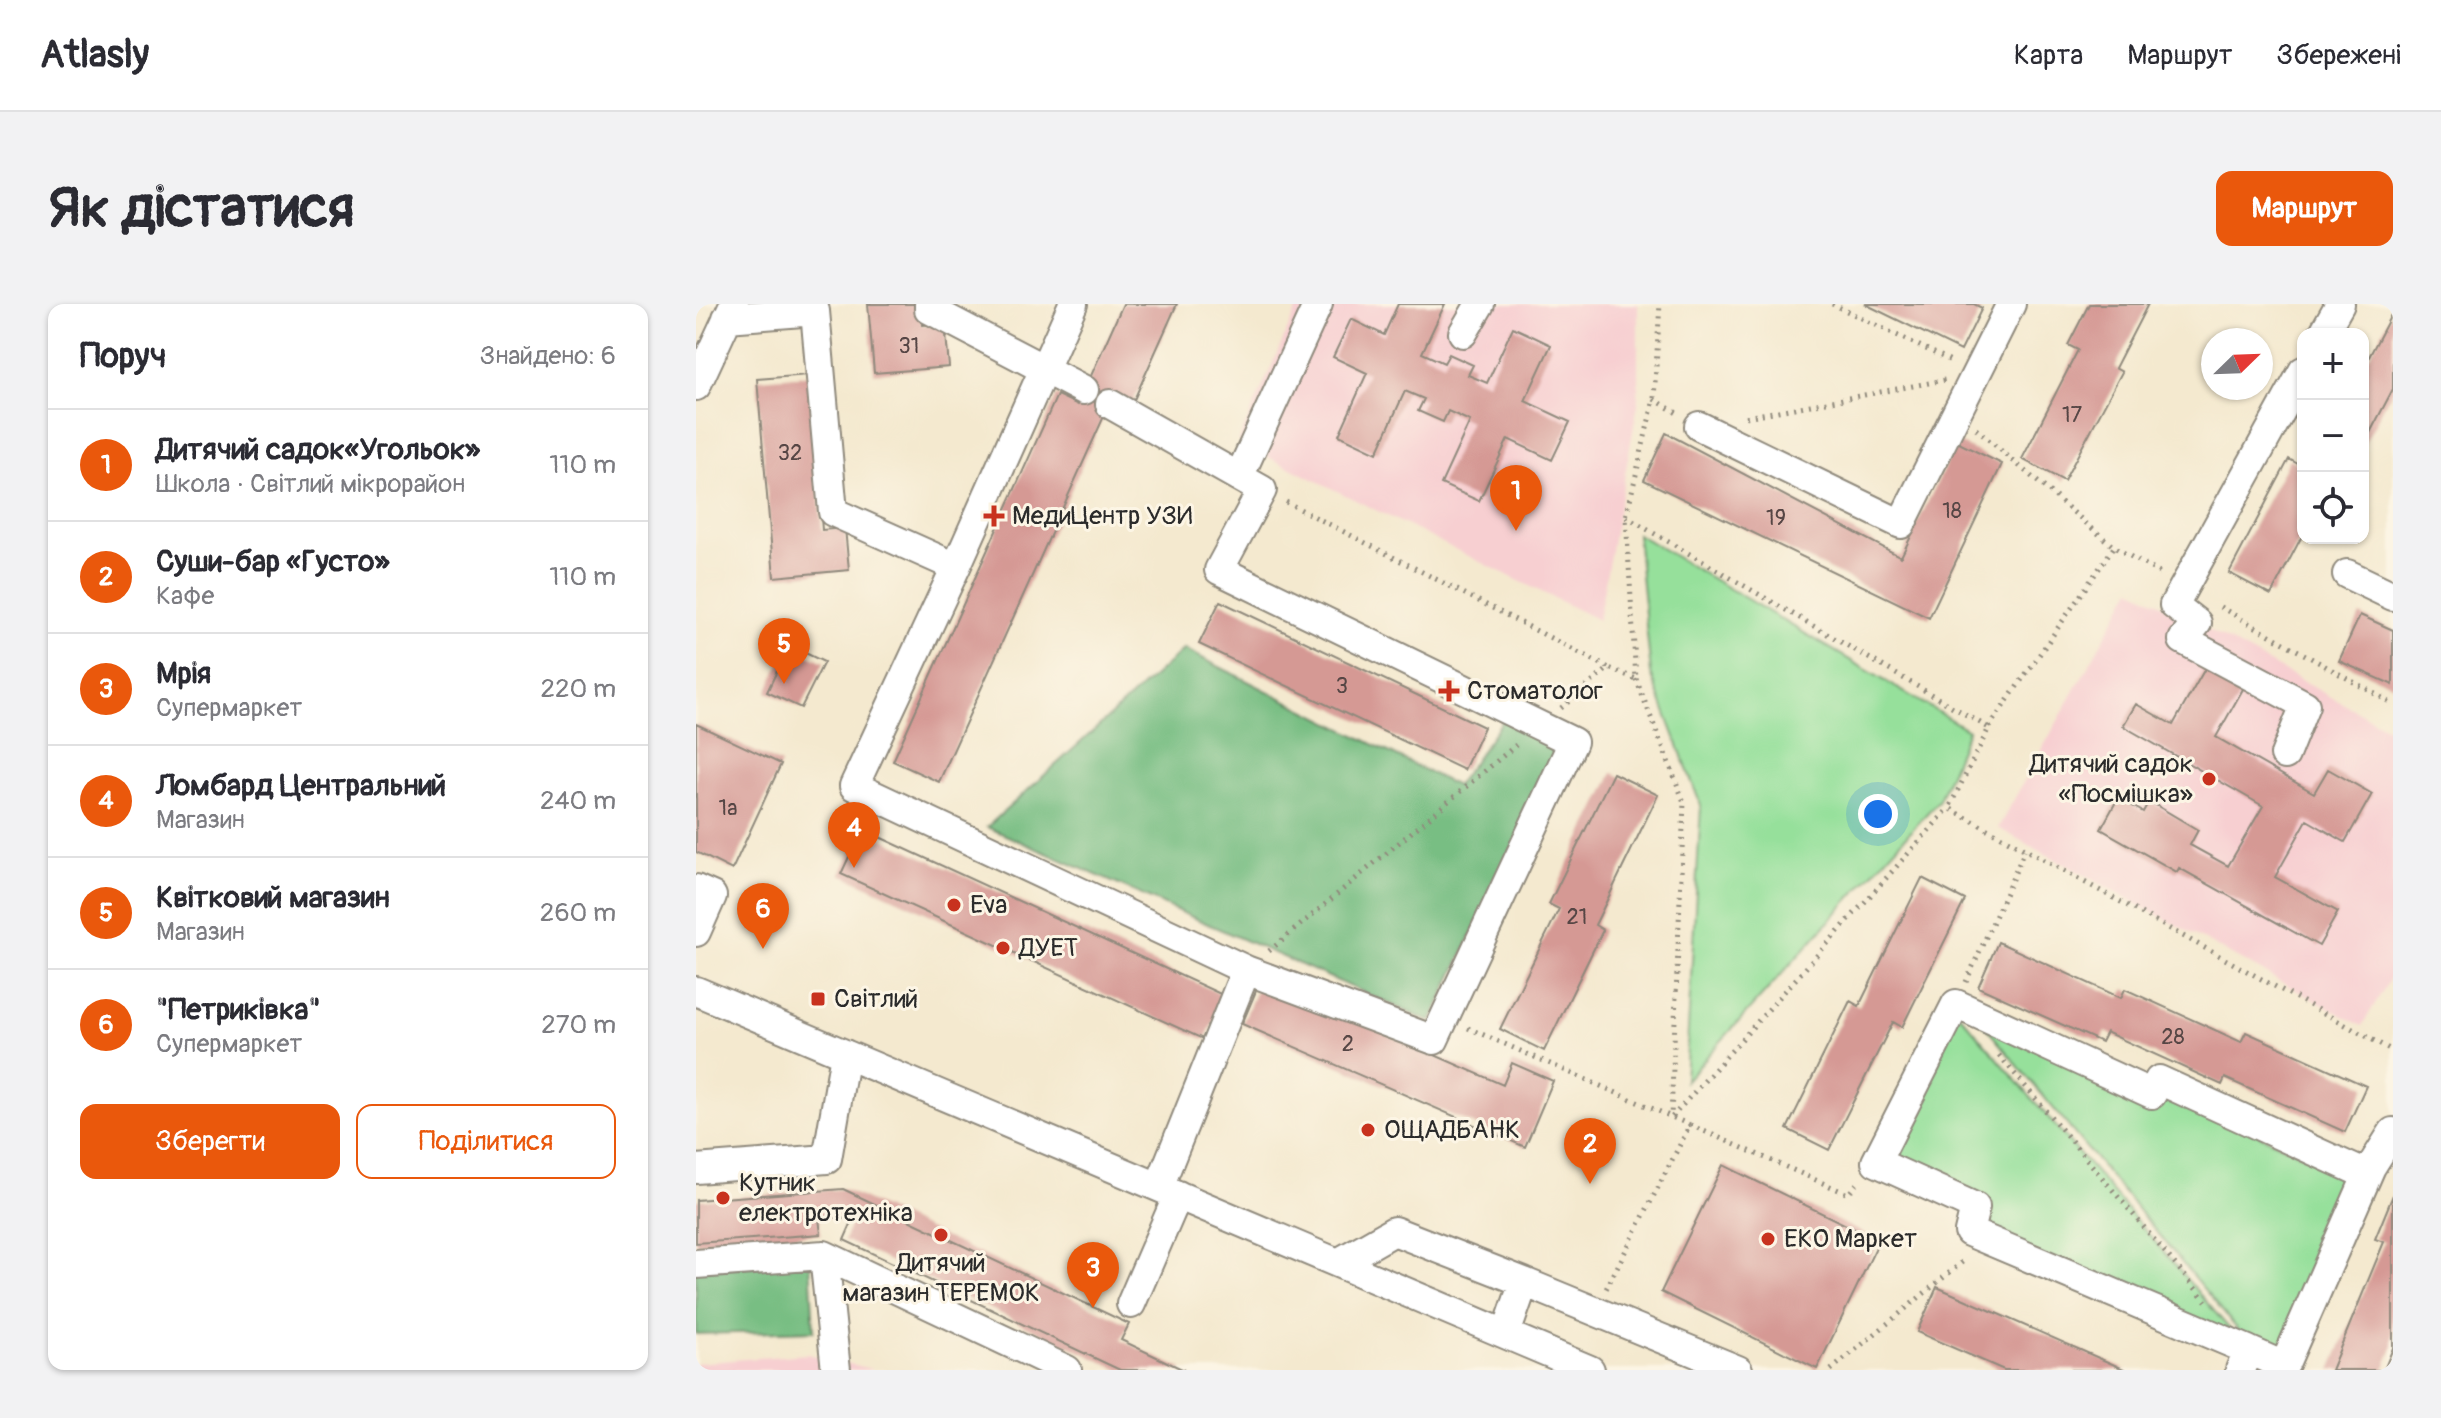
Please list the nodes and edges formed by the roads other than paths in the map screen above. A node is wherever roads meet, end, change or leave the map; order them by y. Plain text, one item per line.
1 (929, 304) edge
2 (1073, 304) edge
3 (1318, 304) edge
4 (1480, 304) edge
5 (2011, 304) edge
6 (2340, 304) edge
7 (731, 311) edge
8 (2326, 328) edge
9 (1463, 333) dead end
10 (1044, 368) junction
11 (2297, 382) edge
12 (696, 386) edge
13 (1084, 390) dead end
14 (1110, 404) dead end
15 (1699, 426) road end
16 (1250, 483) junction
17 (956, 567) junction
18 (2347, 574) dead end
19 (2393, 596) edge
20 (2285, 755) dead end
21 (696, 889) edge
22 (696, 932) edge
23 (1246, 970) junction
24 (696, 991) edge
25 (845, 1054) junction
26 (2393, 1132) edge
27 (696, 1169) edge
28 (2367, 1175) junction
29 (1168, 1191) junction
30 (824, 1255) junction
31 (1338, 1263) junction
32 (696, 1264) edge
33 (1524, 1282) junction
34 (1131, 1304) dead end
35 (1506, 1334) junction
36 (2244, 1360) edge
37 (2286, 1368) edge
38 (836, 1370) edge
39 (1067, 1370) edge
40 (1590, 1370) edge
41 (1738, 1370) edge

1 - 10 street
2 - 10 street
3 - 16 street
4 - 9 street
5 - 15 street
6 - 8 street
7 - 12 street
7 - 17 street
10 - 13 street
10 - 17 street
11 - 20 street
14 - 16 street
16 - 23 street
17 - 23 street
18 - 19 street
21 - 22 street
23 - 29 street
24 - 25 street
25 - 27 street
25 - 29 street
26 - 28 street
28 - 36 street
28 - 37 street
29 - 31 street
29 - 34 street
30 - 32 street
30 - 38 street
30 - 39 street
31 - 33 street
31 - 35 street
33 - 35 street
33 - 41 street
35 - 40 street
36 - 37 street

